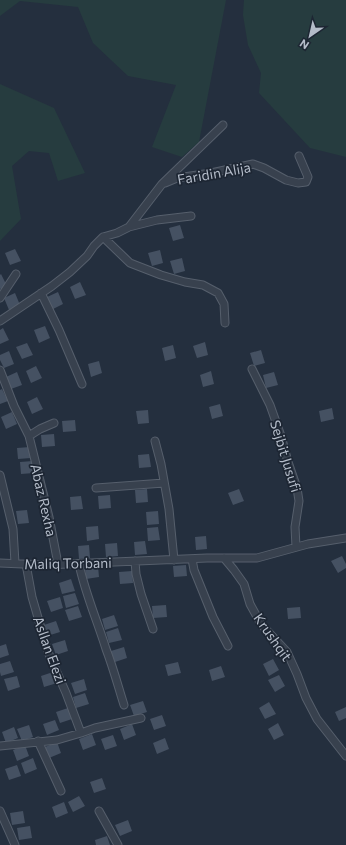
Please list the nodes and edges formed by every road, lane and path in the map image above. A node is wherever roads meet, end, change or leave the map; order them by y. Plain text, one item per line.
1 (223, 126) dead end
2 (300, 156) dead end
3 (162, 184) junction
4 (191, 216) dead end
5 (129, 227) junction
6 (103, 237) junction
7 (16, 274) dead end
8 (42, 293) junction
9 (0, 298) edge
10 (0, 321) edge
11 (225, 323) dead end
12 (252, 369) dead end
13 (0, 370) edge
14 (82, 384) dead end
15 (54, 423) dead end
16 (29, 436) junction
17 (155, 441) dead end
18 (0, 474) edge
19 (164, 483) junction
20 (96, 488) dead end
21 (346, 538) edge
22 (296, 547) junction
23 (224, 558) junction
24 (192, 559) junction
25 (174, 560) junction
26 (135, 561) junction
27 (0, 563) edge
28 (15, 563) junction
29 (26, 564) junction
30 (58, 564) junction
31 (79, 564) junction
32 (153, 629) dead end
33 (228, 646) dead end
34 (124, 705) dead end
35 (141, 718) dead end
36 (82, 733) junction
37 (38, 741) junction
38 (0, 746) edge
39 (346, 756) edge
40 (60, 791) dead end
41 (0, 811) edge
42 (99, 811) dead end
43 (15, 845) edge
44 (118, 845) edge

1 - 3 street
2 - 3 street, Faridin Alija
3 - 5 street
4 - 5 street
5 - 6 street
6 - 8 street
6 - 11 street
7 - 9 street
8 - 10 street
8 - 14 street
12 - 22 street, Sejbit Jusufi
13 - 16 street, Abaz Rexha
15 - 16 street
16 - 30 street, Abaz Rexha
17 - 19 street
18 - 28 street
19 - 20 street
19 - 25 street
21 - 22 street, Maliq Torbani
22 - 23 street, Maliq Torbani
23 - 24 street, Maliq Torbani
23 - 39 street, Krushqit
24 - 25 street, Maliq Torbani
24 - 33 street
25 - 26 street, Maliq Torbani
26 - 31 street, Maliq Torbani
26 - 32 street
27 - 28 street, Maliq Torbani
28 - 29 street, Maliq Torbani
29 - 30 street, Maliq Torbani
29 - 36 street, Asllan Elezi
30 - 31 street, Maliq Torbani
31 - 34 street
35 - 36 street
36 - 37 street
37 - 38 street
37 - 40 street
41 - 43 street
42 - 44 street

